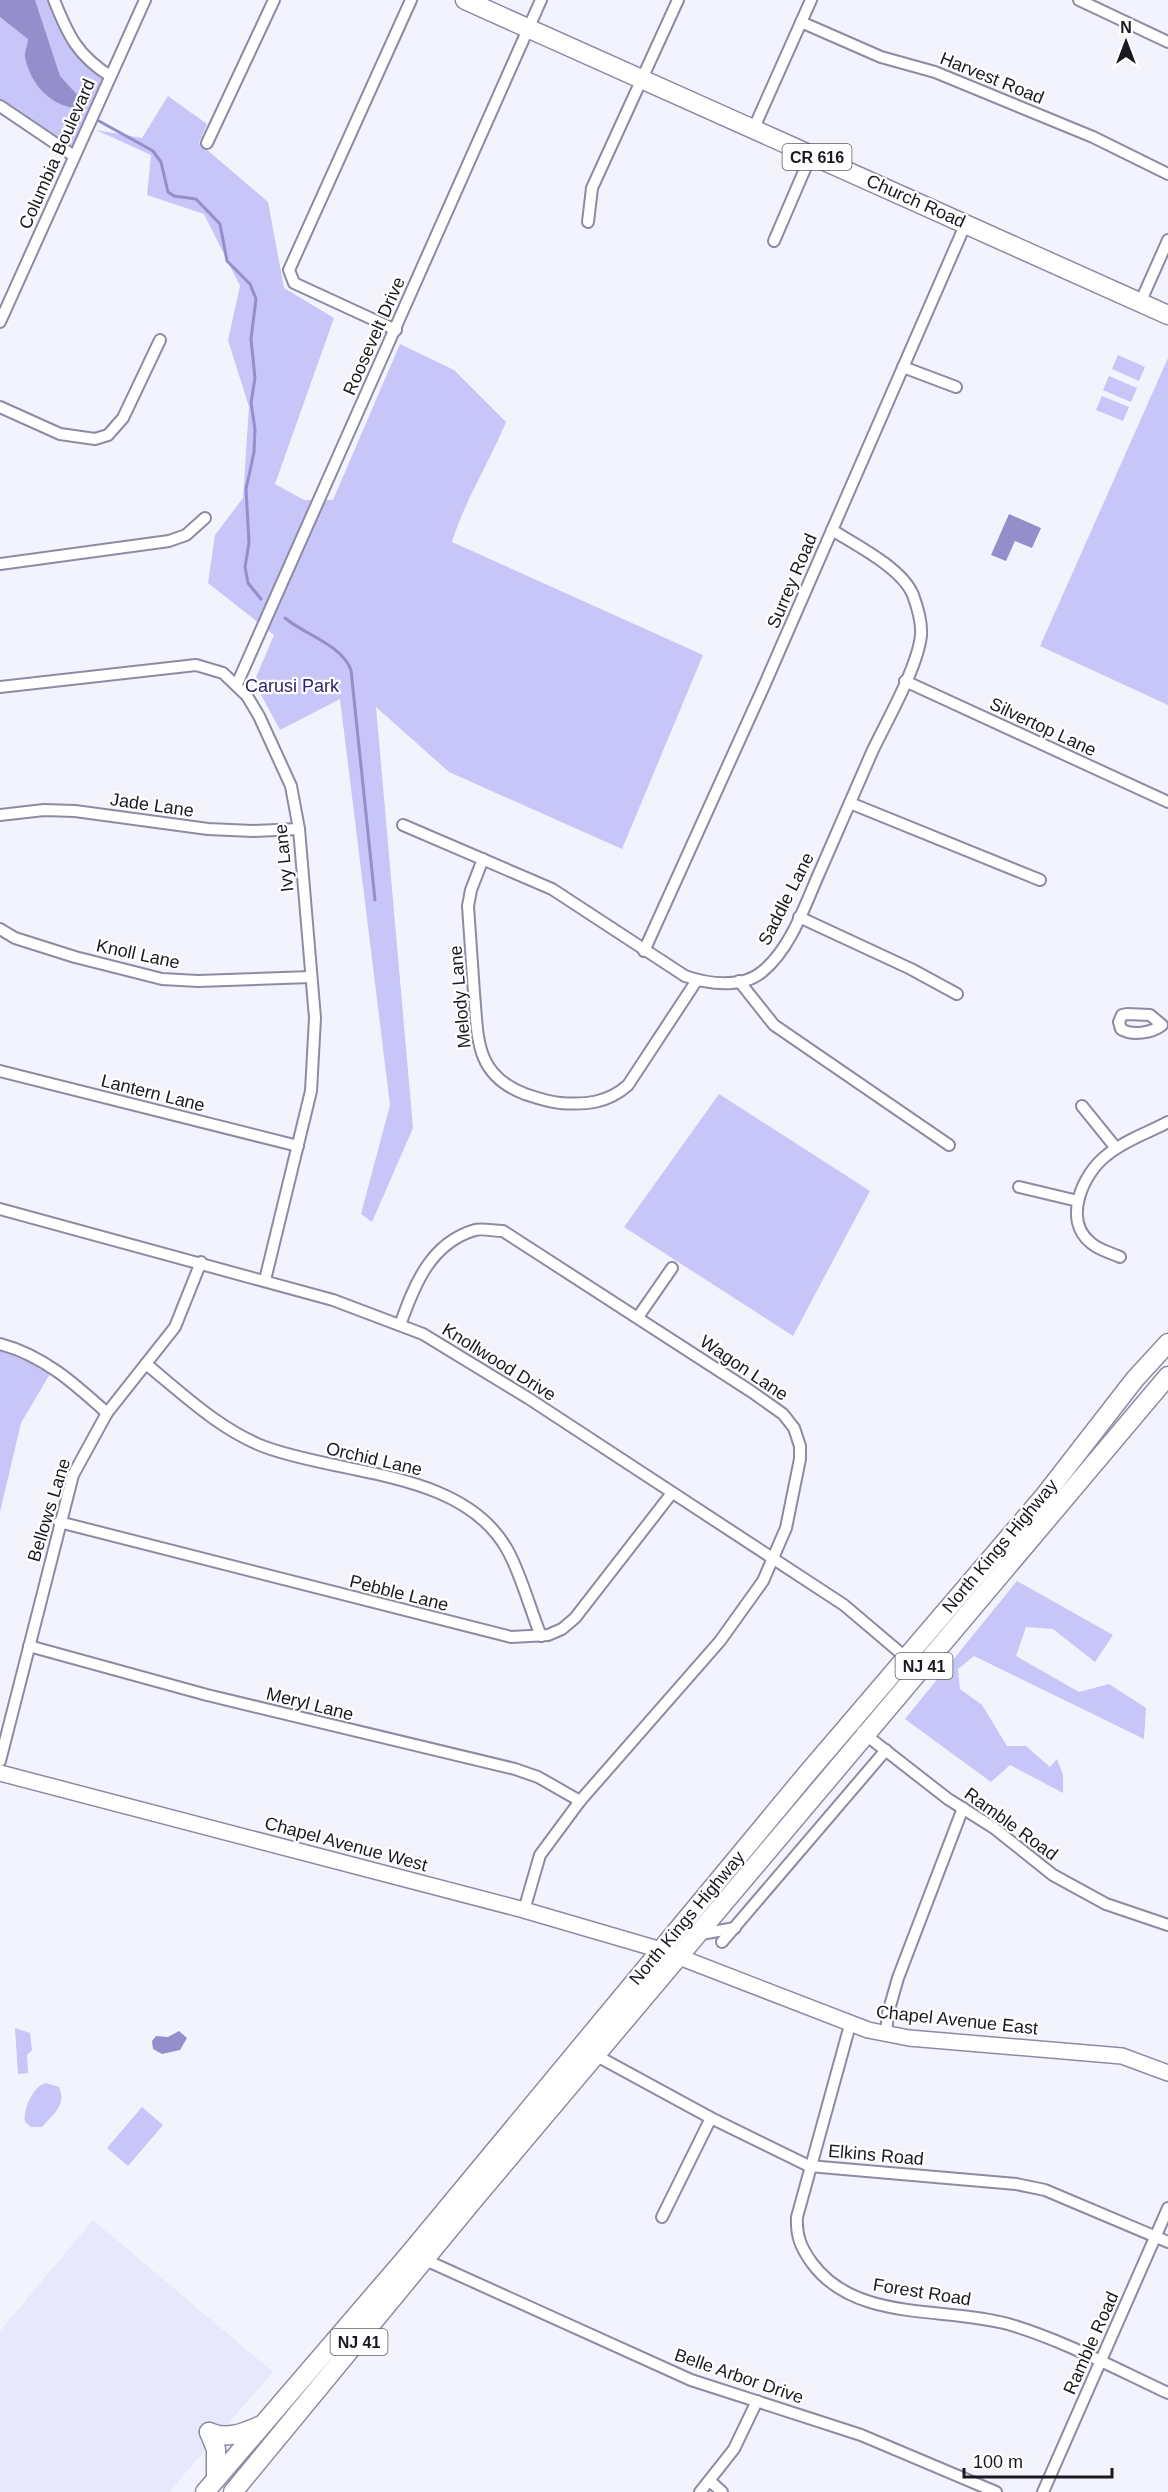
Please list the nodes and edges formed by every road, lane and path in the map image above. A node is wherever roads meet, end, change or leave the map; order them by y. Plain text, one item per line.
1 (54, 0) edge
2 (145, 0) edge
3 (274, 0) edge
4 (411, 0) edge
5 (465, 0) edge
6 (541, 0) edge
7 (678, 0) edge
8 (811, 0) edge
9 (1079, 0) edge
10 (801, 22) junction
11 (528, 27) junction
12 (1168, 42) edge
13 (110, 76) junction
14 (642, 79) junction
15 (0, 106) edge
16 (753, 130) junction
17 (207, 143) dead end
18 (811, 155) junction
19 (74, 156) junction
20 (1168, 174) edge
21 (588, 222) dead end
22 (966, 223) junction
23 (1168, 240) edge
24 (774, 241) dead end
25 (1140, 303) junction
26 (1168, 315) edge
27 (0, 322) edge
28 (396, 330) junction
29 (160, 340) dead end
30 (903, 367) junction
31 (956, 387) dead end
32 (0, 407) edge
33 (205, 518) dead end
34 (832, 530) junction
35 (0, 564) edge
36 (904, 681) junction
37 (237, 684) junction
38 (0, 687) edge
39 (1168, 802) edge
40 (850, 803) junction
41 (0, 815) edge
42 (403, 825) dead end
43 (299, 829) junction
44 (483, 859) junction
45 (1040, 880) dead end
46 (799, 917) junction
47 (0, 928) edge
48 (644, 951) junction
49 (311, 976) junction
50 (697, 980) junction
51 (739, 981) junction
52 (957, 994) dead end
53 (0, 1071) edge
54 (1082, 1106) dead end
55 (1168, 1122) edge
56 (949, 1145) dead end
57 (298, 1146) junction
58 (1116, 1148) junction
59 (1019, 1187) dead end
60 (1078, 1201) junction
61 (0, 1209) edge
62 (1120, 1257) dead end
63 (201, 1262) junction
64 (672, 1268) dead end
65 (265, 1280) junction
66 (638, 1317) junction
67 (400, 1325) junction
68 (1168, 1343) edge
69 (0, 1344) edge
70 (146, 1364) junction
71 (1168, 1376) edge
72 (107, 1413) junction
73 (672, 1493) junction
74 (59, 1522) junction
75 (772, 1558) junction
76 (541, 1636) junction
77 (29, 1646) junction
78 (906, 1658) junction
79 (921, 1670) junction
80 (849, 1724) junction
81 (866, 1735) junction
82 (886, 1750) junction
83 (0, 1761) edge
84 (0, 1773) edge
85 (580, 1801) junction
86 (963, 1808) junction
87 (524, 1910) junction
88 (1168, 1925) edge
89 (735, 1928) junction
90 (698, 1935) junction
91 (722, 1942) dead end
92 (661, 1950) junction
93 (681, 1956) junction
94 (850, 2025) junction
95 (886, 2034) junction
96 (597, 2056) junction
97 (1168, 2073) edge
98 (711, 2118) junction
99 (809, 2166) junction
100 (1168, 2208) edge
101 (662, 2217) dead end
102 (1155, 2237) junction
103 (1168, 2242) edge
104 (418, 2256) junction
105 (1101, 2362) junction
106 (1168, 2393) edge
107 (757, 2401) junction
108 (261, 2425) junction
109 (710, 2481) junction
110 (210, 2485) edge
111 (233, 2492) edge
112 (700, 2492) edge
113 (722, 2492) edge
114 (996, 2492) edge
115 (1044, 2492) edge

1 - 13 street
2 - 13 street, Columbia Boulevard
3 - 17 street
4 - 28 street
5 - 11 main road, Church Road / CR 616
6 - 11 street, Roosevelt Drive
7 - 14 street
8 - 10 street
9 - 12 street
10 - 16 street
10 - 20 street, Harvest Road
11 - 14 main road, Church Road / CR 616
11 - 28 street, Roosevelt Drive
13 - 19 street, Columbia Boulevard
14 - 16 main road, Church Road / CR 616
14 - 21 street
15 - 19 street
16 - 18 main road, Church Road / CR 616
18 - 22 main road, Church Road / CR 616
18 - 24 street
19 - 27 street, Columbia Boulevard
22 - 25 main road, Church Road / CR 616
22 - 30 street, Surrey Road
23 - 25 street
25 - 26 main road, Church Road / CR 616
28 - 37 street, Roosevelt Drive
29 - 32 street
30 - 31 street
30 - 34 street, Surrey Road
33 - 35 street
34 - 36 street, Saddle Lane
34 - 48 street, Surrey Road
36 - 39 street, Silvertop Lane
36 - 40 street, Saddle Lane
37 - 38 street, Ivy Lane
37 - 43 street, Ivy Lane
40 - 45 street
40 - 46 street, Saddle Lane
41 - 43 street, Jade Lane
42 - 44 street, Saddle Lane
43 - 49 street, Ivy Lane
44 - 48 street, Saddle Lane
44 - 50 street, Melody Lane
46 - 51 street, Saddle Lane
46 - 52 street
47 - 49 street, Knoll Lane
48 - 50 street, Saddle Lane
49 - 57 street, Ivy Lane
50 - 51 street, Saddle Lane
51 - 56 street
53 - 57 street, Lantern Lane
54 - 58 street
55 - 58 street
57 - 65 street, Ivy Lane
58 - 60 street
59 - 60 street
60 - 62 street
61 - 63 street, Knollwood Drive
63 - 65 street, Knollwood Drive
63 - 70 street, Bellows Lane
64 - 66 street
65 - 67 street, Knollwood Drive
66 - 67 street, Wagon Lane
66 - 75 street, Wagon Lane
67 - 73 street, Knollwood Drive
68 - 78 main road, North Kings Highway / NJ 41
69 - 72 street
70 - 72 street, Bellows Lane
70 - 76 street, Orchid Lane
71 - 79 main road, North Kings Highway / NJ 41
72 - 74 street, Bellows Lane
73 - 75 street, Knollwood Drive
73 - 76 street, Pebble Lane
74 - 76 street, Pebble Lane
74 - 77 street, Bellows Lane
75 - 78 street, Knollwood Drive
75 - 85 street, Wagon Lane
77 - 83 street, Bellows Lane
77 - 85 street, Meryl Lane
78 - 79 street, Knollwood Drive
78 - 80 main road, North Kings Highway / NJ 41
79 - 81 main road, North Kings Highway / NJ 41
80 - 81 street, Ramble Road
80 - 92 main road, North Kings Highway / NJ 41
81 - 82 street, Ramble Road
81 - 90 main road, North Kings Highway / NJ 41
82 - 86 street, Ramble Road
82 - 89 street
84 - 87 main road, Chapel Avenue West
85 - 87 street, Wagon Lane
86 - 88 street, Ramble Road
86 - 95 street
87 - 92 main road, Chapel Avenue West
89 - 90 street
89 - 91 street
90 - 93 main road, North Kings Highway / NJ 41
92 - 93 main road, Chapel Avenue West
92 - 104 main road, North Kings Highway / NJ 41
93 - 94 main road, Chapel Avenue East
93 - 96 main road, North Kings Highway / NJ 41
94 - 95 main road, Chapel Avenue East
94 - 99 street, Forest Road
95 - 97 main road, Chapel Avenue East
96 - 98 street, Elkins Road
96 - 104 main road, North Kings Highway / NJ 41
98 - 99 street, Elkins Road
98 - 101 street
99 - 102 street, Elkins Road
99 - 105 street, Forest Road
100 - 102 street, Ramble Road
102 - 103 street, Elkins Road
102 - 105 street, Ramble Road
104 - 107 street, Belle Arbor Drive
104 - 108 main road, North Kings Highway / NJ 41
104 - 111 main road, North Kings Highway / NJ 41
105 - 106 street, Forest Road
105 - 115 street, Ramble Road
107 - 109 street
107 - 114 street, Belle Arbor Drive
108 - 110 main road, North Kings Highway / NJ 41
108 - 110 main road
109 - 112 street
109 - 113 street

